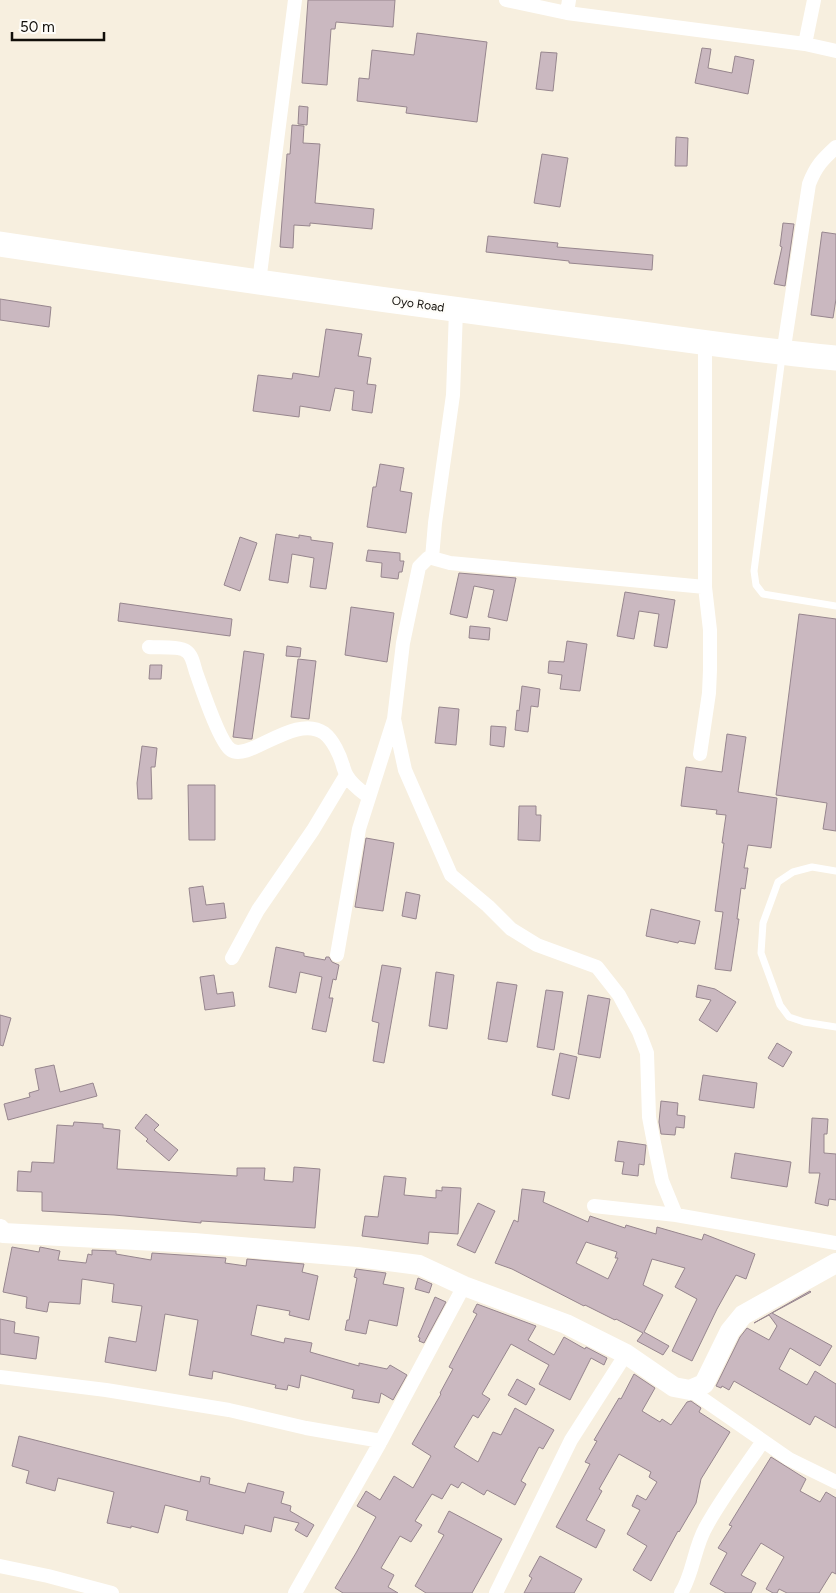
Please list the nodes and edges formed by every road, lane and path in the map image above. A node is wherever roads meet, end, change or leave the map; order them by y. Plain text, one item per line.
1 (295, 0) edge
2 (506, 0) edge
3 (814, 0) edge
4 (568, 6) edge
5 (805, 44) junction
6 (836, 51) edge
7 (836, 147) edge
8 (0, 244) edge
9 (259, 282) junction
10 (456, 310) junction
11 (705, 342) junction
12 (783, 354) junction
13 (836, 358) edge
14 (432, 558) junction
15 (705, 587) junction
16 (836, 606) edge
17 (149, 647) dead end
18 (394, 719) junction
19 (700, 754) dead end
20 (346, 775) junction
21 (369, 797) junction
22 (836, 871) edge
23 (337, 955) dead end
24 (232, 958) dead end
25 (836, 1027) edge
26 (594, 1206) dead end
27 (676, 1215) junction
28 (1, 1231) edge
29 (836, 1243) edge
30 (836, 1263) edge
31 (464, 1286) junction
32 (626, 1354) junction
33 (0, 1377) edge
34 (690, 1390) junction
35 (381, 1441) junction
36 (763, 1441) junction
37 (836, 1482) edge
38 (0, 1566) edge
39 (112, 1593) edge
40 (295, 1593) edge
41 (496, 1593) edge
42 (681, 1593) edge

1 - 9 street
2 - 4 street
3 - 5 street
4 - 5 street
5 - 6 street
7 - 12 street
8 - 9 highway, Oyo Road
9 - 10 highway, Oyo Road
10 - 11 highway, Oyo Road
10 - 14 street
11 - 12 highway, Oyo Road
11 - 15 street
12 - 13 highway, Oyo Road
12 - 16 lane
14 - 15 street
14 - 18 street
15 - 19 street
17 - 20 street
18 - 21 street
18 - 27 street
20 - 21 street
20 - 24 street
21 - 23 street
22 - 25 lane
26 - 27 street
27 - 29 street
28 - 31 street
30 - 34 street
31 - 32 street
31 - 35 street
32 - 34 street
32 - 41 street
33 - 35 street
34 - 36 street
35 - 40 street
36 - 37 street
36 - 42 street
38 - 39 street

